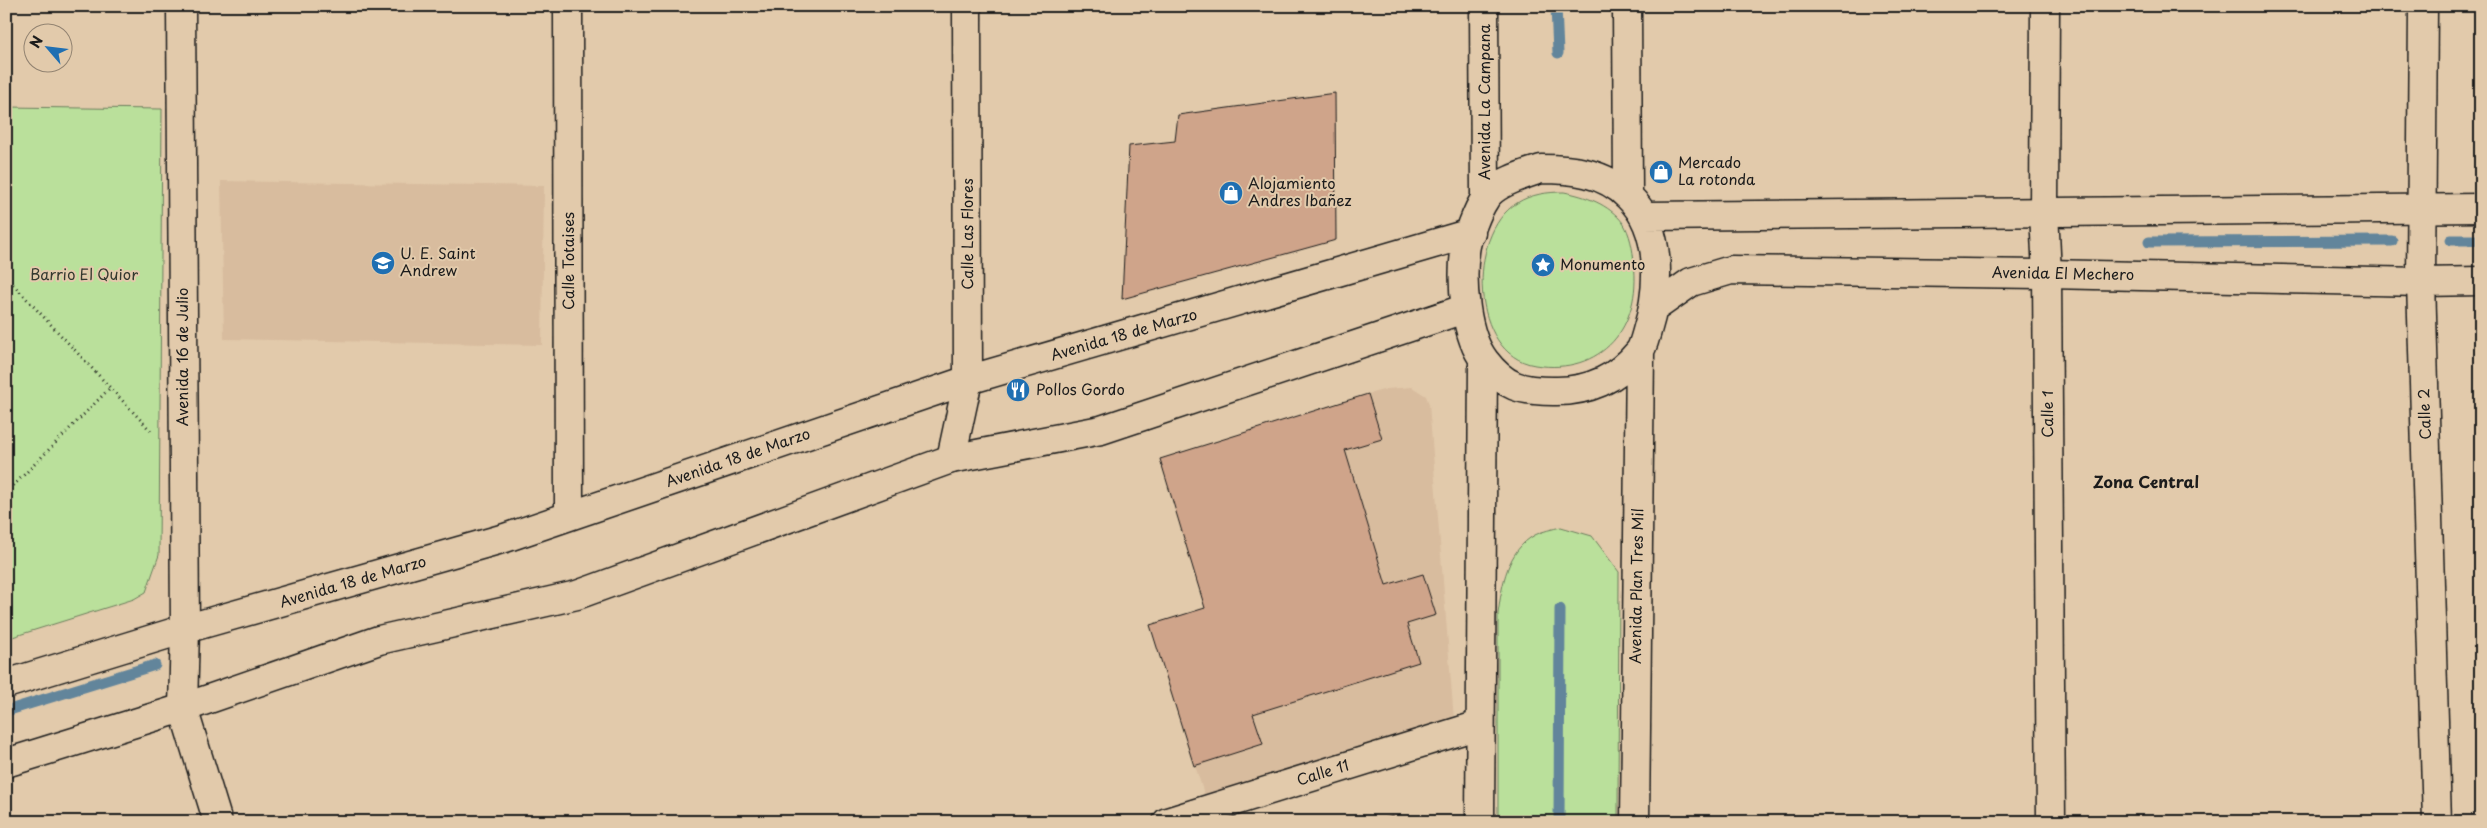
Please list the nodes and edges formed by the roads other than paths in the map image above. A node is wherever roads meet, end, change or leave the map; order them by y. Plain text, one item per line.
1 (181, 6) edge
2 (568, 6) edge
3 (967, 6) edge
4 (1484, 6) edge
5 (1627, 6) edge
6 (2045, 6) edge
7 (2423, 6) edge
8 (1485, 197) junction
9 (1636, 205) junction
10 (2481, 208) edge
11 (2422, 209) junction
12 (2044, 212) junction
13 (1471, 234) junction
14 (2047, 274) junction
15 (2481, 281) edge
16 (2421, 282) junction
17 (1654, 308) junction
18 (1464, 309) junction
19 (1640, 351) junction
20 (1483, 359) junction
21 (968, 380) junction
22 (951, 459) junction
23 (569, 515) junction
24 (185, 629) junction
25 (6, 684) edge
26 (182, 708) junction
27 (1479, 725) junction
28 (6, 763) edge
29 (218, 822) edge
30 (1168, 822) edge
31 (1480, 822) edge
32 (1634, 822) edge
33 (2051, 822) edge
34 (2437, 822) edge

1 - 24 street, Avenida 16 de Julio
2 - 23 street, Calle Totaises
3 - 21 street, Calle Las Flores
4 - 8 street, Avenida La Campana
5 - 9 street
6 - 12 street, Calle 1
7 - 11 street, Calle 2
8 - 9 street
8 - 13 street
9 - 12 street
9 - 17 street
10 - 11 street
11 - 12 street
11 - 16 street, Calle 2
12 - 14 street, Calle 1
13 - 18 street
13 - 21 street, Avenida 18 de Marzo
14 - 16 street, Avenida El Mechero
14 - 17 street, Avenida El Mechero
14 - 33 street, Calle 1
15 - 16 street, Avenida El Mechero
16 - 34 street, Calle 2
17 - 19 street
18 - 20 street
18 - 22 street
19 - 20 street
19 - 32 street, Avenida Plan Tres Mil
20 - 27 street
21 - 22 street, Calle Las Flores
21 - 23 street, Avenida 18 de Marzo
22 - 26 street
23 - 24 street, Avenida 18 de Marzo
24 - 25 street, Avenida 18 de Marzo
24 - 26 street, Avenida 16 de Julio
26 - 28 street
26 - 29 street, Avenida 16 de Julio
27 - 30 street, Calle 11
27 - 31 street

